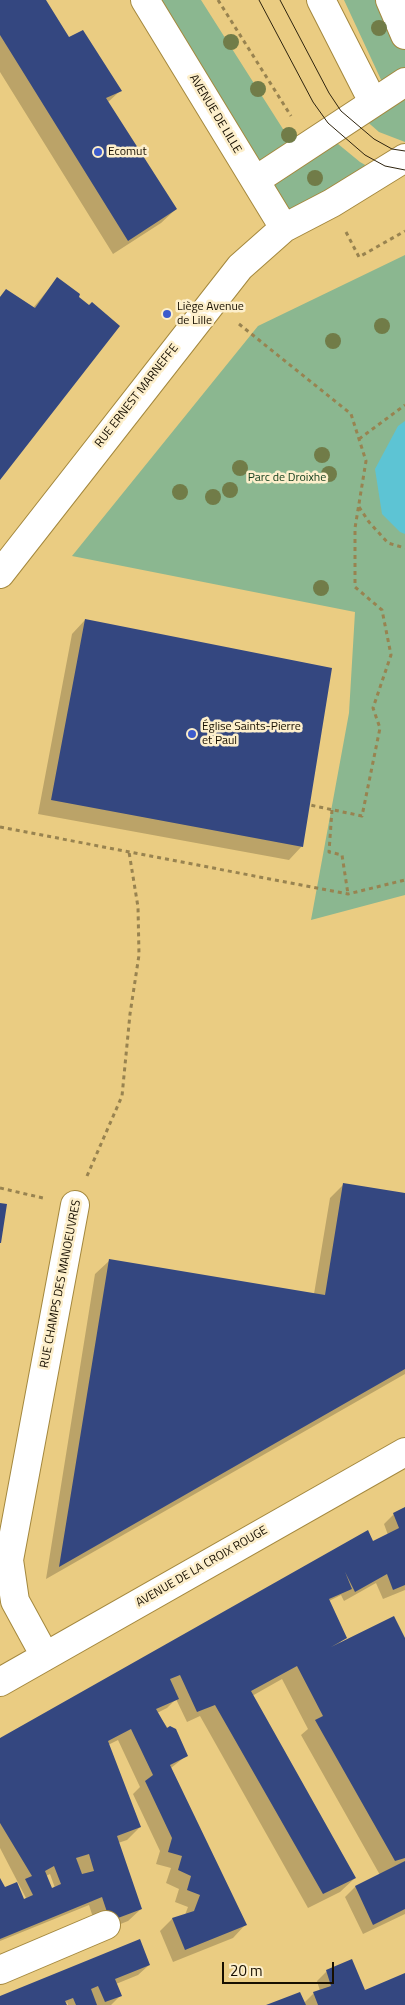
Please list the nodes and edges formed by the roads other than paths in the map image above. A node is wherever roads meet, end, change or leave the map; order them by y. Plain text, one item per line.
1 (146, 0) edge
2 (321, 0) edge
3 (390, 0) edge
4 (405, 35) edge
5 (405, 82) edge
6 (373, 102) junction
7 (405, 158) edge
8 (256, 180) junction
9 (284, 228) junction
10 (0, 574) edge
11 (75, 1205) road end
12 (405, 1452) edge
13 (45, 1656) junction
14 (0, 1682) edge
15 (106, 1925) dead end
16 (0, 1970) edge

1 - 8 street, AVENUE DE LILLE
2 - 6 street
3 - 4 street
5 - 6 street
6 - 8 street
7 - 9 street, RUE ERNEST MARNEFFE
8 - 9 street, AVENUE DE LILLE
9 - 10 street, RUE ERNEST MARNEFFE
11 - 13 street, RUE CHAMPS DES MANOEUVRES
12 - 13 street, AVENUE DE LA CROIX ROUGE
13 - 14 street, AVENUE DE LA CROIX ROUGE
15 - 16 street

